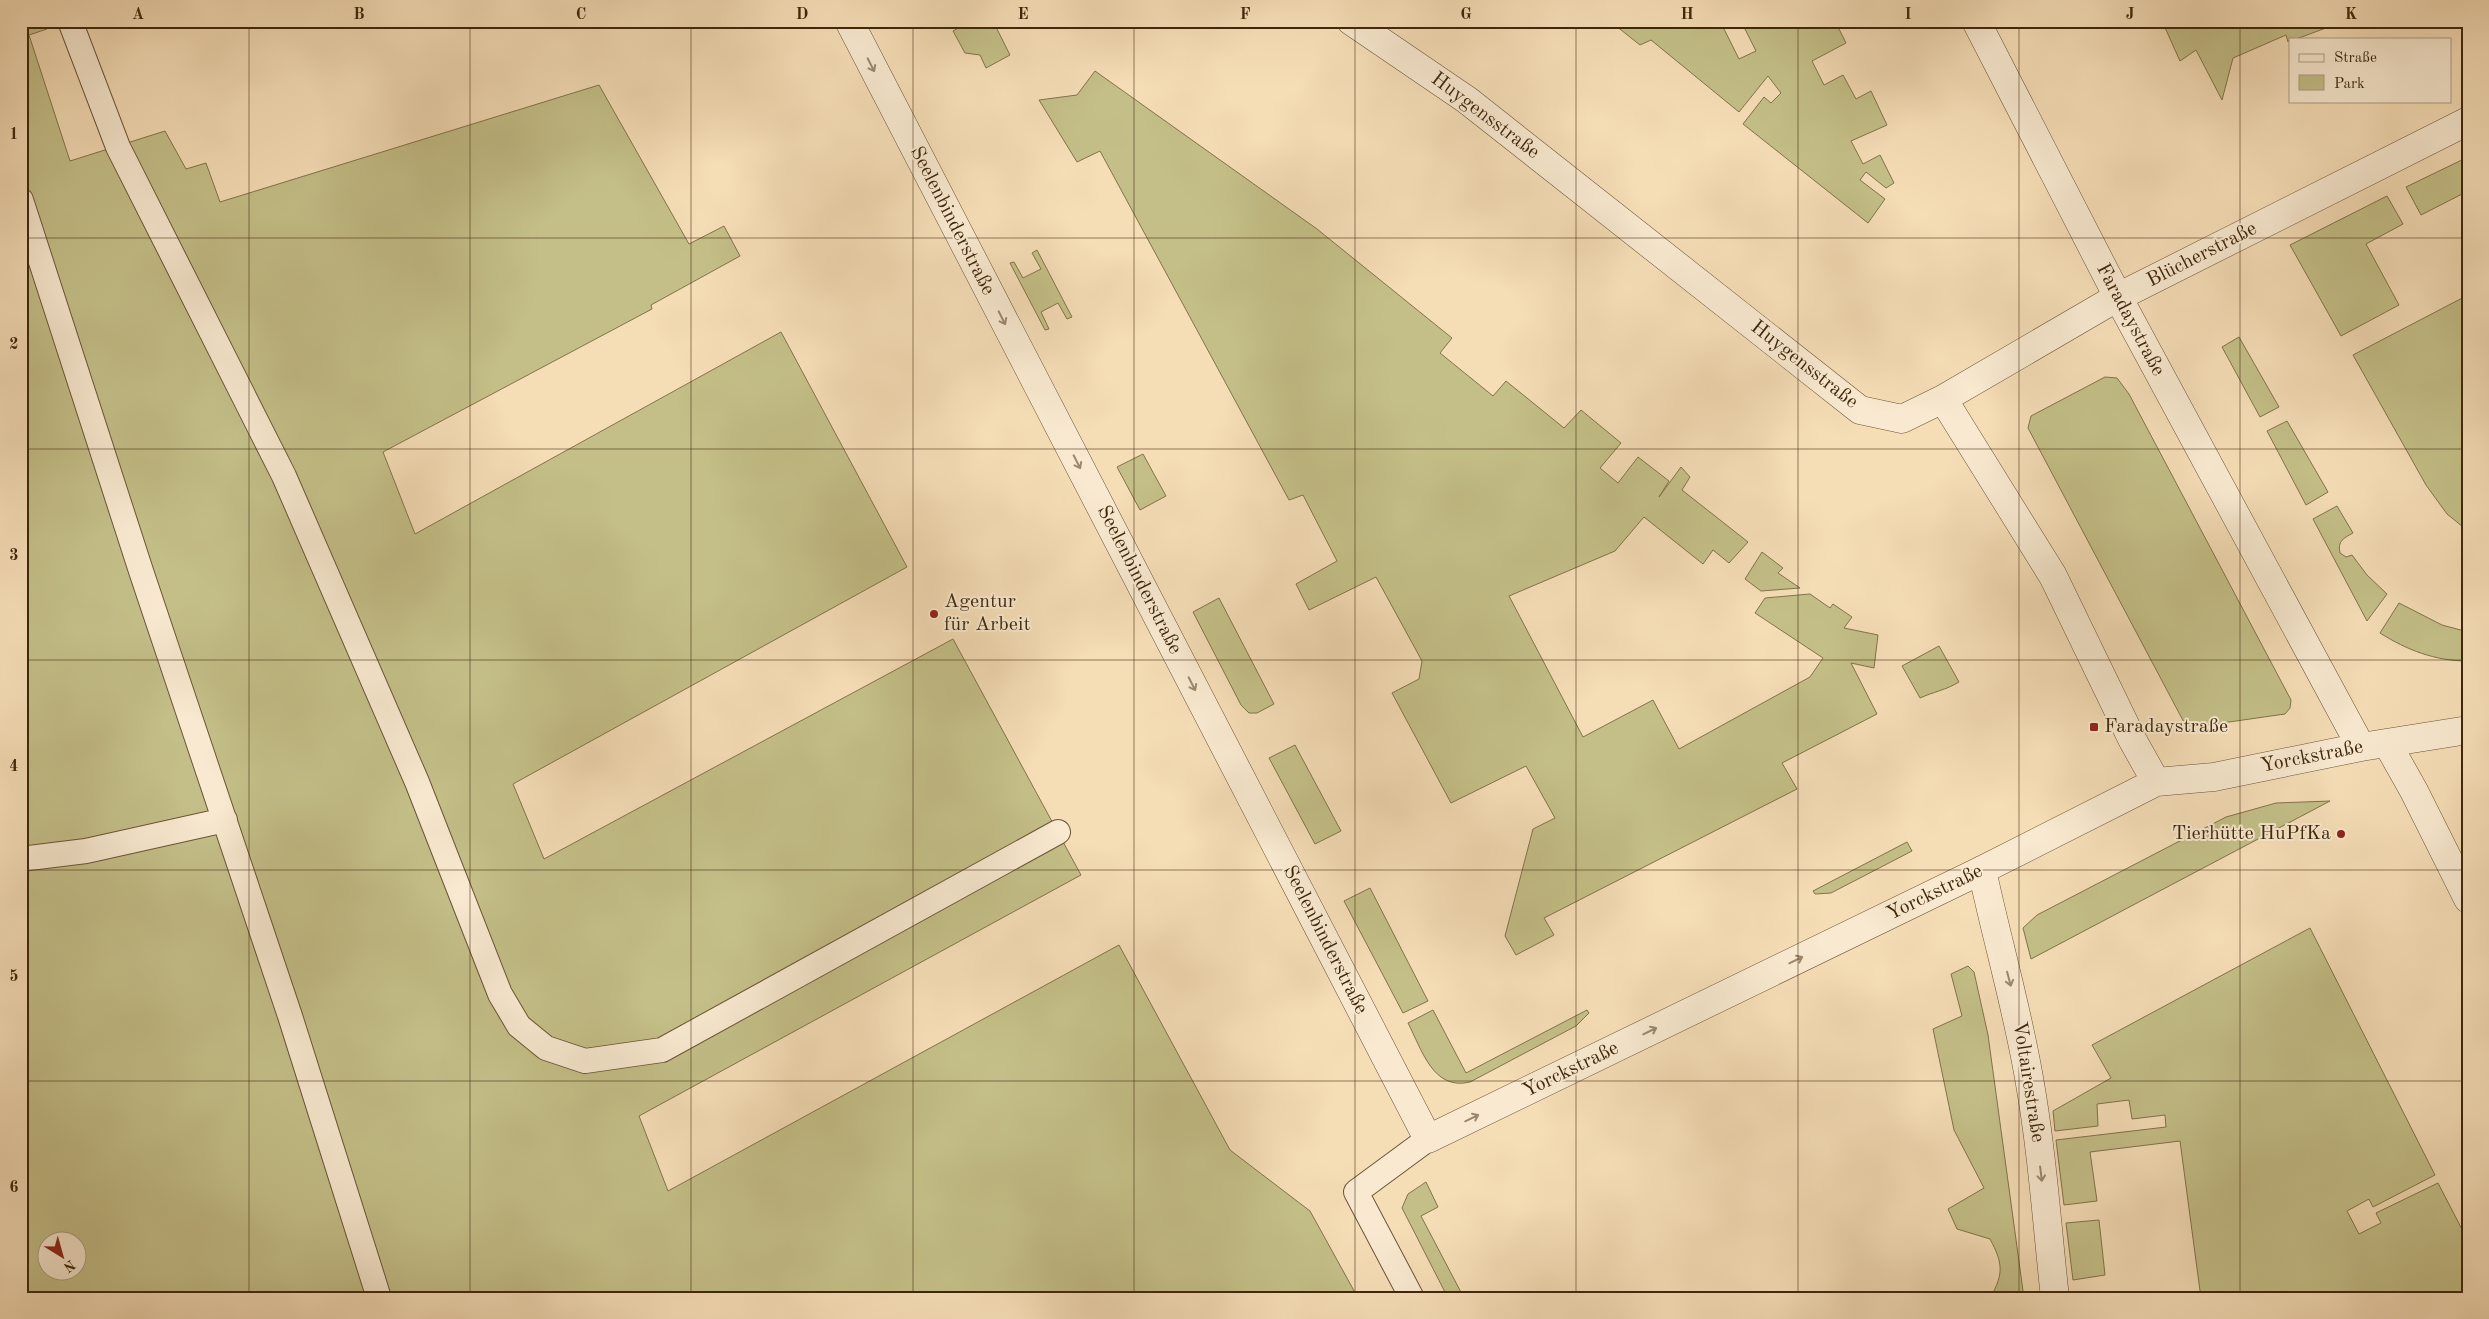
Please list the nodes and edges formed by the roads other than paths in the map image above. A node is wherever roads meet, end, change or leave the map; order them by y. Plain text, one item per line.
1 (70, 21) edge
2 (849, 21) edge
3 (1351, 21) edge
4 (1976, 21) edge
5 (2468, 121) edge
6 (21, 200) edge
7 (2118, 298) junction
8 (1943, 399) junction
9 (2468, 730) edge
10 (2374, 745) junction
11 (2156, 782) junction
12 (224, 820) junction
13 (1058, 832) dead end
14 (21, 859) edge
15 (1982, 870) junction
16 (2468, 899) edge
17 (1428, 1140) junction
18 (379, 1298) edge
19 (1412, 1298) edge
20 (2055, 1298) edge

1 - 13 lane
2 -> 17 street, Seelenbinderstraße
3 - 8 street, Huygensstraße
4 - 7 street, Faradaystraße
5 - 7 street, Blücherstraße
6 - 12 lane
7 - 8 street, Blücherstraße
7 - 10 street, Faradaystraße
8 - 11 street
9 - 10 street, Yorckstraße
10 - 11 street, Yorckstraße
10 - 16 street, Faradaystraße
11 - 15 street, Yorckstraße
12 - 14 lane
12 - 18 lane
17 -> 15 street, Yorckstraße
15 -> 20 street, Voltairestraße
17 - 19 lane

